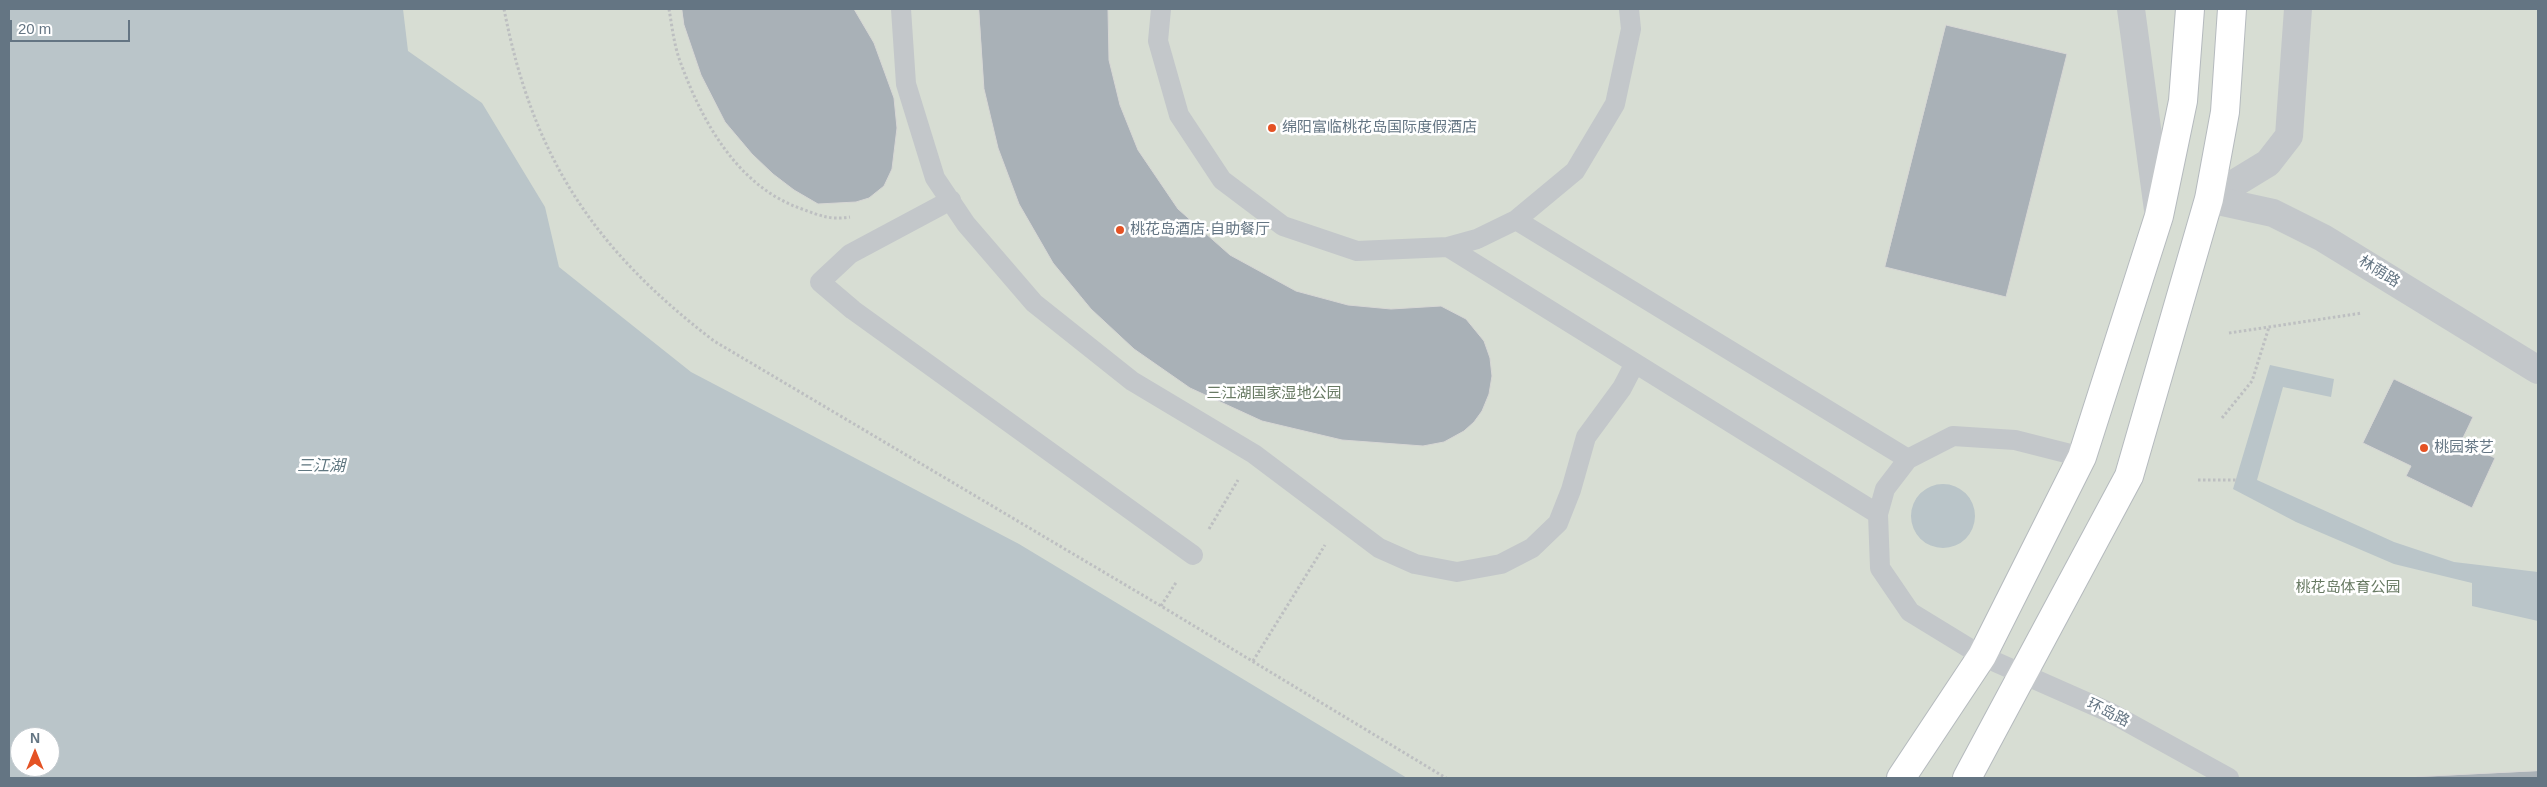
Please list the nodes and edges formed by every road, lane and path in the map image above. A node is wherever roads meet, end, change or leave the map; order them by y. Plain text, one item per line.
1 (504, 9) edge
2 (669, 9) edge
3 (901, 9) edge
4 (1161, 9) edge
5 (1628, 9) edge
6 (2132, 9) edge
7 (2190, 9) edge
8 (2232, 9) edge
9 (2298, 9) edge
10 (2209, 199) junction
11 (951, 200) junction
12 (860, 215) dead end
13 (2159, 216) junction
14 (1516, 220) junction
15 (1448, 247) junction
16 (2362, 313) dead end
17 (2269, 327) junction
18 (2229, 333) dead end
19 (1635, 363) junction
20 (2538, 370) edge
21 (2222, 418) dead end
22 (1254, 454) junction
23 (2082, 457) junction
24 (1908, 459) junction
25 (2198, 480) dead end
26 (2236, 480) dead end
27 (1878, 514) junction
28 (1341, 519) junction
29 (1212, 524) dead end
30 (1193, 555) dead end
31 (1982, 656) junction
32 (1253, 661) junction
33 (2024, 675) junction
34 (1446, 778) edge
35 (1901, 778) edge
36 (1967, 778) edge
37 (2229, 778) edge

1 - 32 path
2 - 12 path
3 - 11 lane
4 - 15 lane
5 - 14 lane
6 - 13 street
7 - 13 main road
8 - 10 main road
9 - 10 street
10 - 20 street, 林荫路
10 - 33 main road
11 - 22 lane
11 - 30 lane
13 - 23 main road
14 - 15 lane
14 - 24 lane
15 - 19 lane
16 - 17 path
17 - 18 path
17 - 21 path
19 - 27 lane
19 - 28 lane
22 - 28 lane
22 - 29 path
23 - 24 lane
23 - 31 main road
24 - 27 lane, 环岛路
25 - 26 path
27 - 31 lane, 环岛路
28 - 32 path
31 - 33 lane, 环岛路
31 - 35 main road
32 - 34 path
33 - 36 main road
33 - 37 lane, 环岛路

